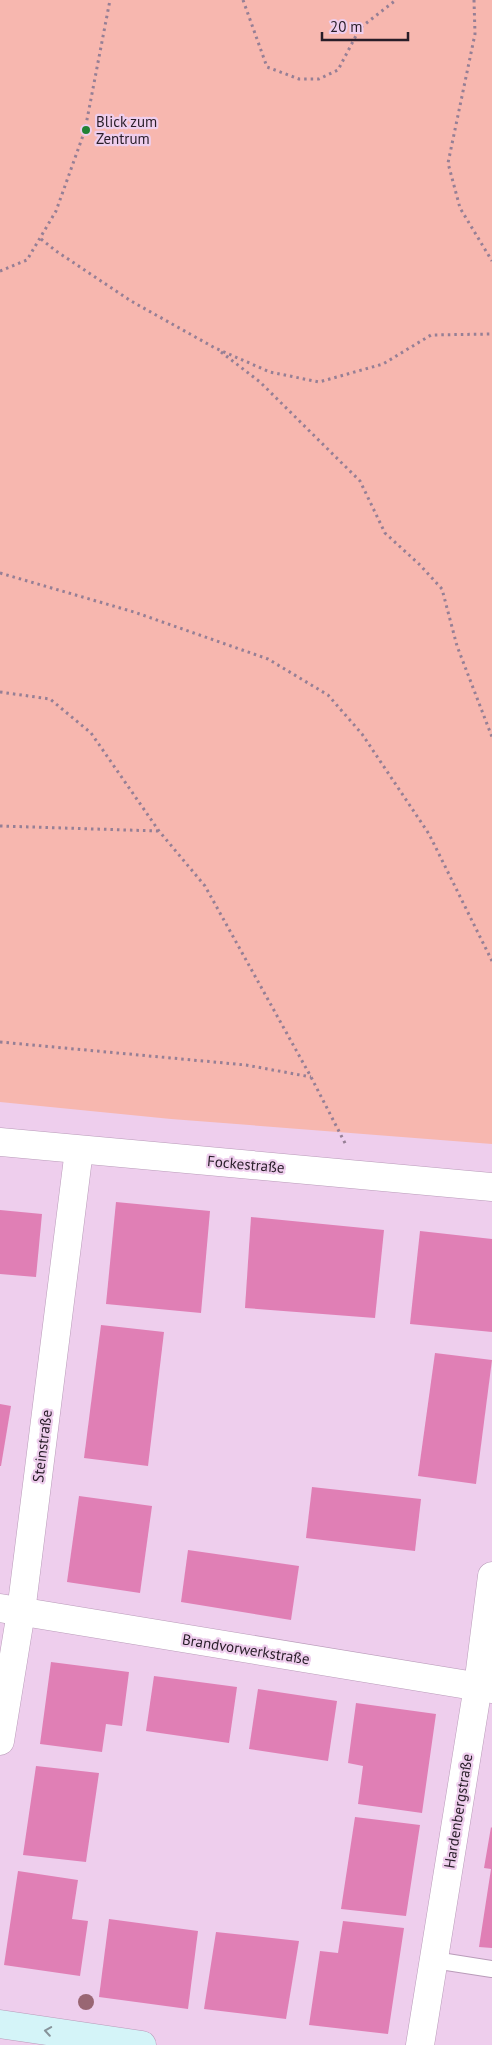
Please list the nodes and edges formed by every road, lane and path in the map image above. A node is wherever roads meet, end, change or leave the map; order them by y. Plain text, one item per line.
1 (110, 0) edge
2 (244, 0) edge
3 (396, 0) edge
4 (474, 0) edge
5 (41, 239) junction
6 (492, 261) edge
7 (0, 271) edge
8 (492, 334) edge
9 (215, 348) junction
10 (0, 573) edge
11 (0, 692) edge
12 (492, 738) edge
13 (0, 826) edge
14 (159, 831) junction
15 (492, 961) edge
16 (0, 1042) edge
17 (311, 1077) junction
18 (0, 1142) edge
19 (79, 1150) junction
20 (361, 1174) junction
21 (492, 1187) edge
22 (492, 1576) edge
23 (11, 1610) edge
24 (485, 1687) edge
25 (0, 1741) edge
26 (434, 1960) junction
27 (492, 1969) edge
28 (0, 2024) edge
29 (142, 2045) edge
30 (420, 2045) edge

1 - 5 path
2 - 3 path
4 - 6 path
5 - 7 path
5 - 9 path
8 - 9 path
9 - 12 path
10 - 15 path
11 - 14 path
13 - 14 path
14 - 17 path
16 - 17 path
17 - 20 path
18 - 19 street, Fockestraße
19 - 20 street, Fockestraße
19 - 23 street, Steinstraße
20 - 21 street, Fockestraße
22 - 24 street, Hardenbergstraße
23 - 24 street, Brandvorwerkstraße
23 - 25 street, Steinstraße
24 - 26 street, Hardenbergstraße
26 - 27 lane
26 - 30 street, Hardenbergstraße
29 -> 28 main road

